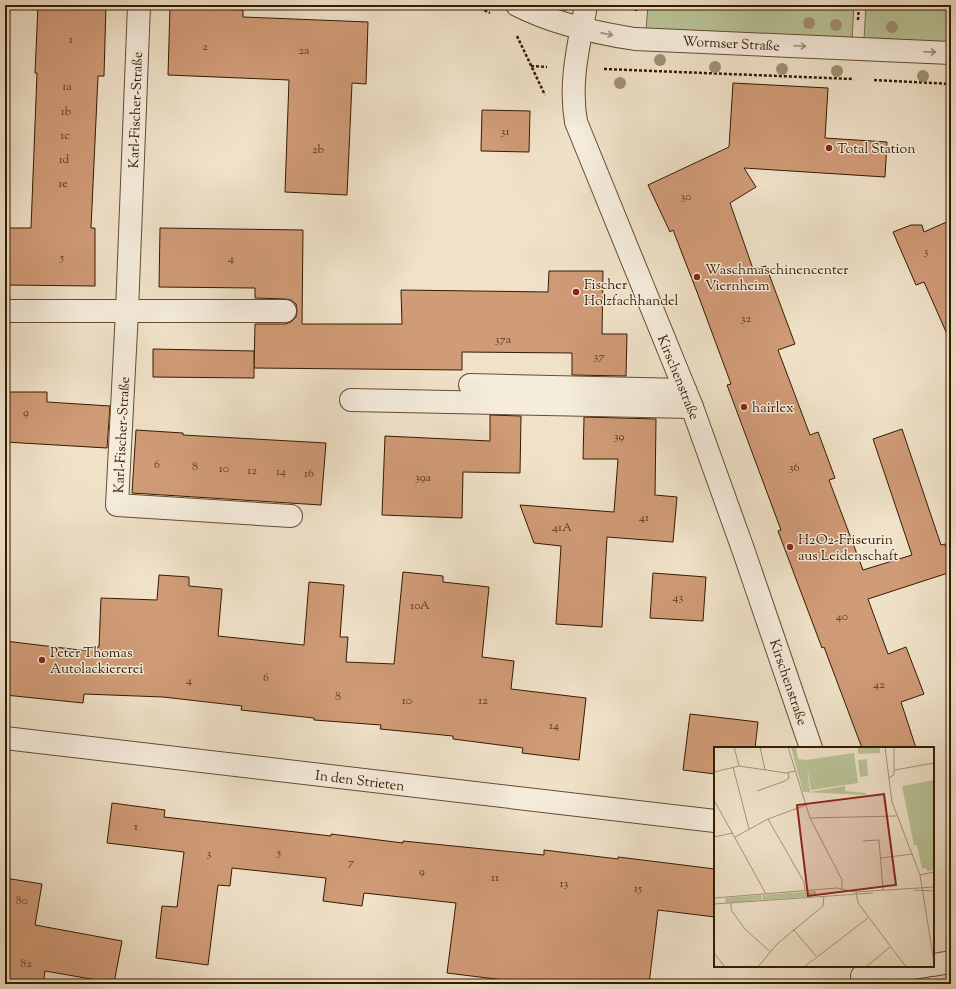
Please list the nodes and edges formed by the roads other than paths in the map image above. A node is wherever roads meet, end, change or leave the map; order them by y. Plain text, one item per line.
1 (139, 5) edge
2 (516, 5) edge
3 (586, 5) edge
4 (581, 28) junction
5 (951, 53) edge
6 (5, 311) edge
7 (127, 311) junction
8 (285, 311) dead end
9 (470, 385) dead end
10 (688, 398) junction
11 (351, 400) dead end
12 (291, 516) dead end
13 (5, 738) edge
14 (811, 747) edge
15 (714, 821) edge
16 (951, 962) edge
17 (934, 965) edge
18 (919, 967) edge
19 (862, 975) edge

1 - 7 street, Karl-Fischer-Straße
2 - 4 street, Wormser Straße
3 - 4 street, Kirschenstraße
4 -> 5 street, Wormser Straße
4 - 10 street, Kirschenstraße
6 - 7 street
7 - 8 street
7 - 12 street, Karl-Fischer-Straße
9 - 10 street
10 - 11 street
10 - 14 street, Kirschenstraße
13 - 15 street, In den Strieten
16 - 17 street
18 - 19 street

